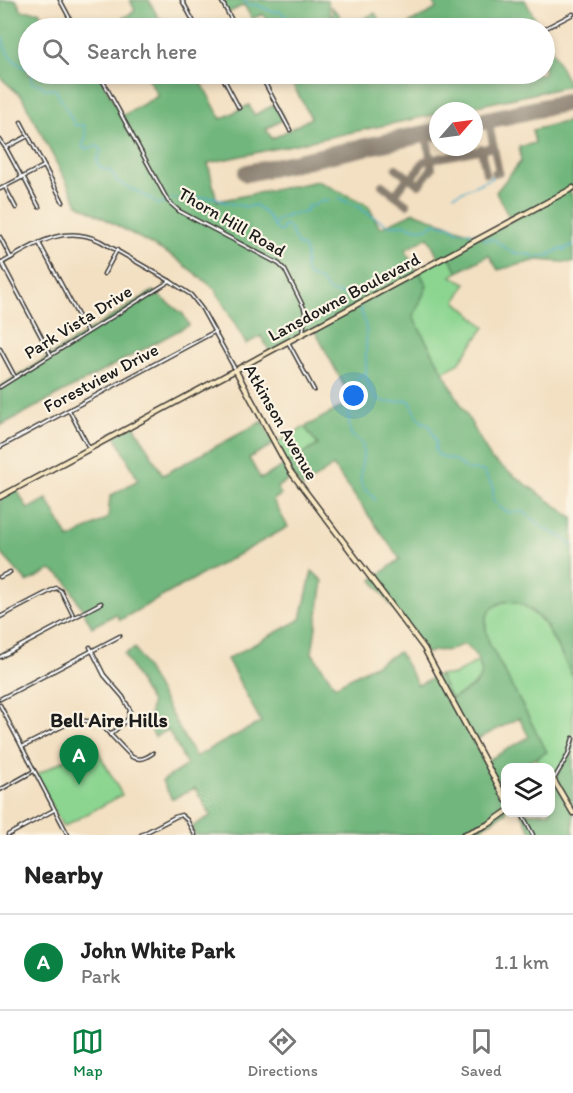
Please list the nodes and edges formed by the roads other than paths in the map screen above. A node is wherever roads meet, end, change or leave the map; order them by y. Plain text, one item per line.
1 (60, 0) edge
2 (182, 0) edge
3 (221, 0) edge
4 (573, 14) edge
5 (70, 18) edge
6 (192, 18) edge
7 (231, 18) edge
8 (555, 23) edge
9 (104, 84) edge
10 (226, 84) edge
11 (265, 84) edge
12 (239, 108) dead end
13 (21, 122) dead end
14 (290, 130) dead end
15 (28, 136) junction
16 (0, 141) edge
17 (6, 148) junction
18 (44, 166) junction
19 (23, 177) junction
20 (5, 187) junction
21 (573, 188) edge
22 (0, 189) edge
23 (63, 202) dead end
24 (39, 207) dead end
25 (16, 208) dead end
26 (0, 237) edge
27 (39, 243) junction
28 (117, 250) junction
29 (11, 258) junction
30 (1, 264) edge
31 (104, 273) dead end
32 (170, 281) junction
33 (87, 332) junction
34 (215, 332) junction
35 (303, 334) junction
36 (288, 342) junction
37 (0, 349) edge
38 (51, 355) junction
39 (236, 370) junction
40 (15, 377) junction
41 (0, 387) edge
42 (314, 390) dead end
43 (69, 410) junction
44 (0, 447) edge
45 (90, 449) junction
46 (0, 497) edge
47 (10, 572) dead end
48 (0, 577) edge
49 (101, 603) dead end
50 (0, 617) edge
51 (74, 617) junction
52 (120, 636) dead end
53 (91, 649) junction
54 (0, 657) edge
55 (0, 699) edge
56 (0, 705) edge
57 (110, 735) junction
58 (573, 738) edge
59 (22, 747) junction
60 (153, 753) dead end
61 (34, 771) junction
62 (555, 775) edge
63 (555, 785) edge
64 (0, 790) edge
65 (501, 791) edge
66 (54, 810) junction
67 (573, 813) edge
68 (501, 816) edge
69 (523, 817) edge
70 (8, 835) edge
71 (68, 835) edge
72 (141, 835) edge
73 (195, 835) edge
74 (463, 835) edge
75 (533, 835) edge

1 - 5 street
2 - 6 street
3 - 7 street
4 - 8 street
9 - 35 street, Thorn Hill Road
10 - 12 street
11 - 14 street
13 - 15 street
15 - 17 street
15 - 18 street
16 - 17 street
17 - 19 street
18 - 19 street
18 - 23 street
19 - 20 street
19 - 24 street
20 - 22 street
20 - 25 street
21 - 35 street, Lansdowne Boulevard
26 - 29 street
27 - 28 street, Atkinson Avenue
27 - 29 street, Atkinson Avenue
27 - 33 street
28 - 31 street
28 - 32 street, Atkinson Avenue
29 - 30 street, Atkinson Avenue
30 - 38 street
32 - 33 street, Park Vista Drive
32 - 34 street, Atkinson Avenue
33 - 38 street, Park Vista Drive
34 - 39 street, Atkinson Avenue
34 - 43 street, Forestview Drive
35 - 36 street, Lansdowne Boulevard
36 - 39 street, Lansdowne Boulevard
36 - 42 street
37 - 40 street
38 - 40 street, Park Vista Drive
39 - 45 street, Lansdowne Boulevard
39 - 65 street, Atkinson Avenue
40 - 41 street, Park Vista Drive
43 - 44 street, Forestview Drive
43 - 45 street
45 - 46 street, Lansdowne Boulevard
47 - 48 street
49 - 51 street
50 - 51 street
51 - 54 street
52 - 53 street
53 - 55 street
53 - 57 street
56 - 59 street
57 - 59 street
57 - 60 street
58 - 62 street
59 - 61 street
61 - 64 street
61 - 66 street
63 - 67 street
66 - 70 street
66 - 71 street
68 - 74 street
69 - 75 street
72 - 73 street

